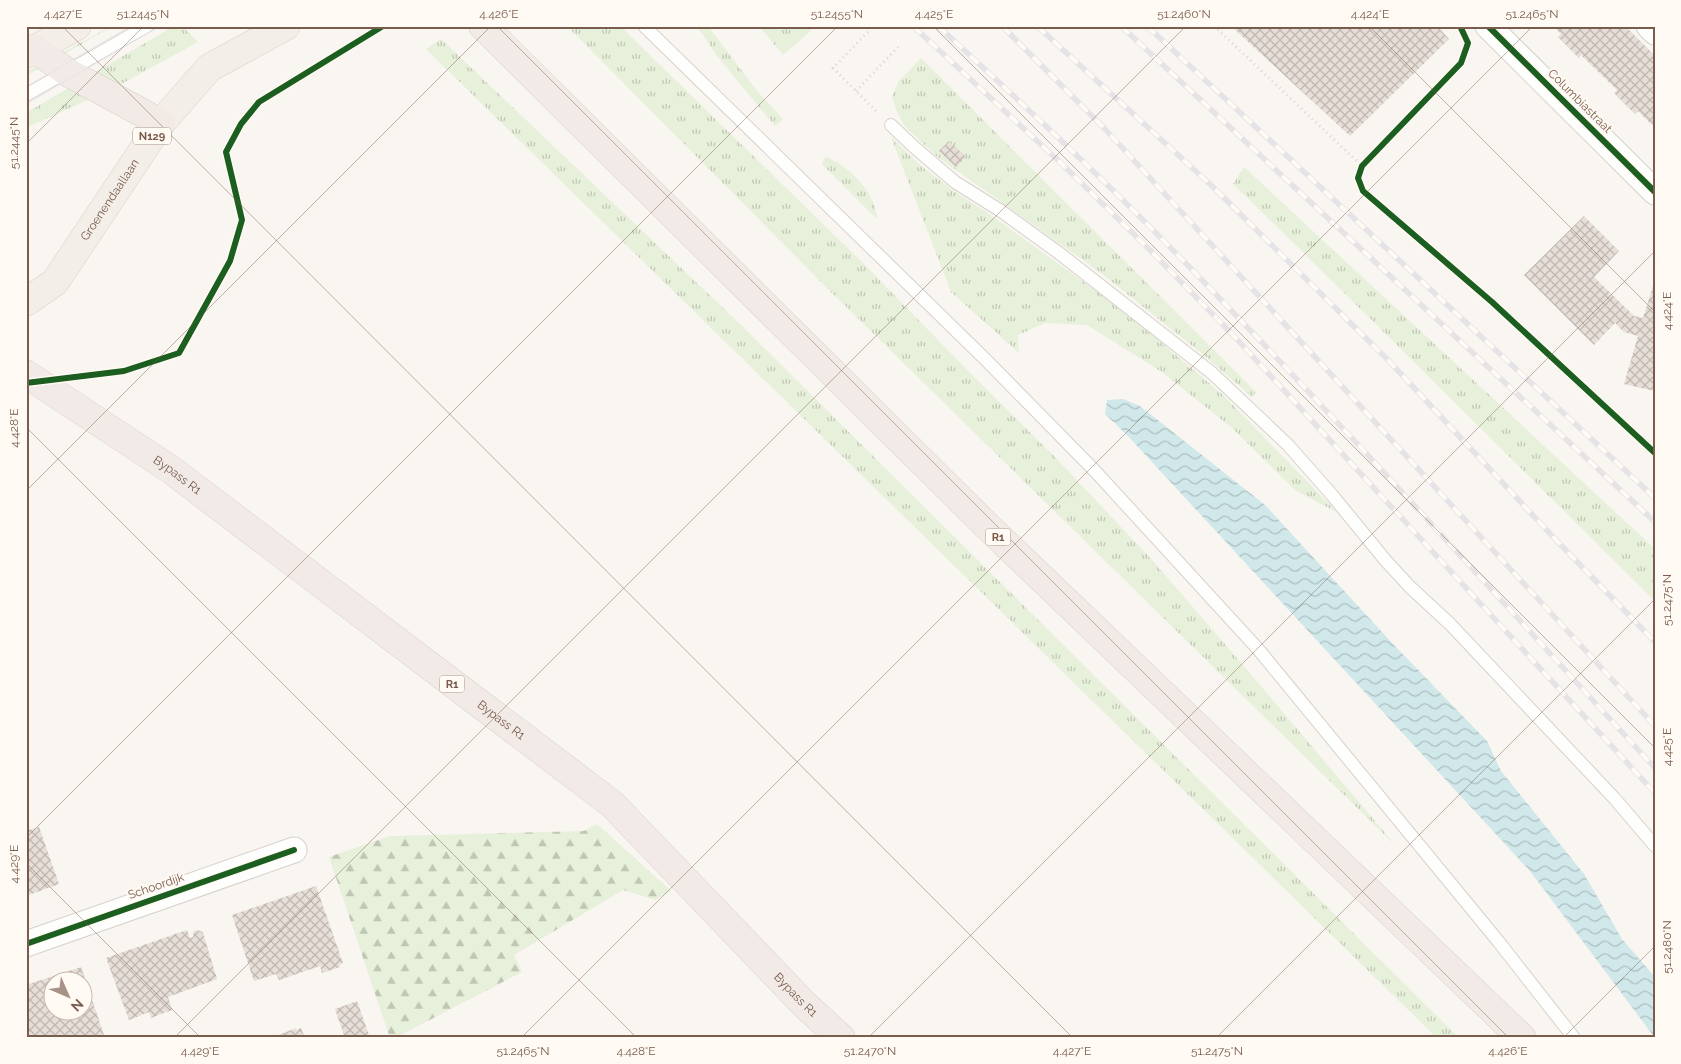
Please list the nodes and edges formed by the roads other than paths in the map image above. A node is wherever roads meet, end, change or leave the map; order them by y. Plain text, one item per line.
1 (77, 26) edge
2 (147, 26) edge
3 (286, 26) edge
4 (483, 26) edge
5 (644, 26) edge
6 (1488, 26) edge
7 (1649, 26) edge
8 (1655, 32) edge
9 (31, 52) edge
10 (68, 72) junction
11 (26, 95) edge
12 (162, 123) junction
13 (891, 125) road end
14 (1655, 192) edge
15 (26, 302) edge
16 (26, 374) edge
17 (1655, 846) edge
18 (294, 850) dead end
19 (26, 944) edge
20 (841, 1038) edge
21 (1522, 1038) edge
22 (1574, 1038) edge

1 - 9 main road
2 - 10 lane
3 - 12 main road, Groenendaallaan / N129
4 - 21 highway, R1
5 - 22 lane
6 - 14 street, Columbiastraat
7 - 8 street
9 - 10 highway
10 - 11 lane
10 - 12 highway
12 - 15 main road, Groenendaallaan / N129
13 - 17 lane
16 - 20 highway, Bypass R1 / R1
18 - 19 street, Schoordijk

